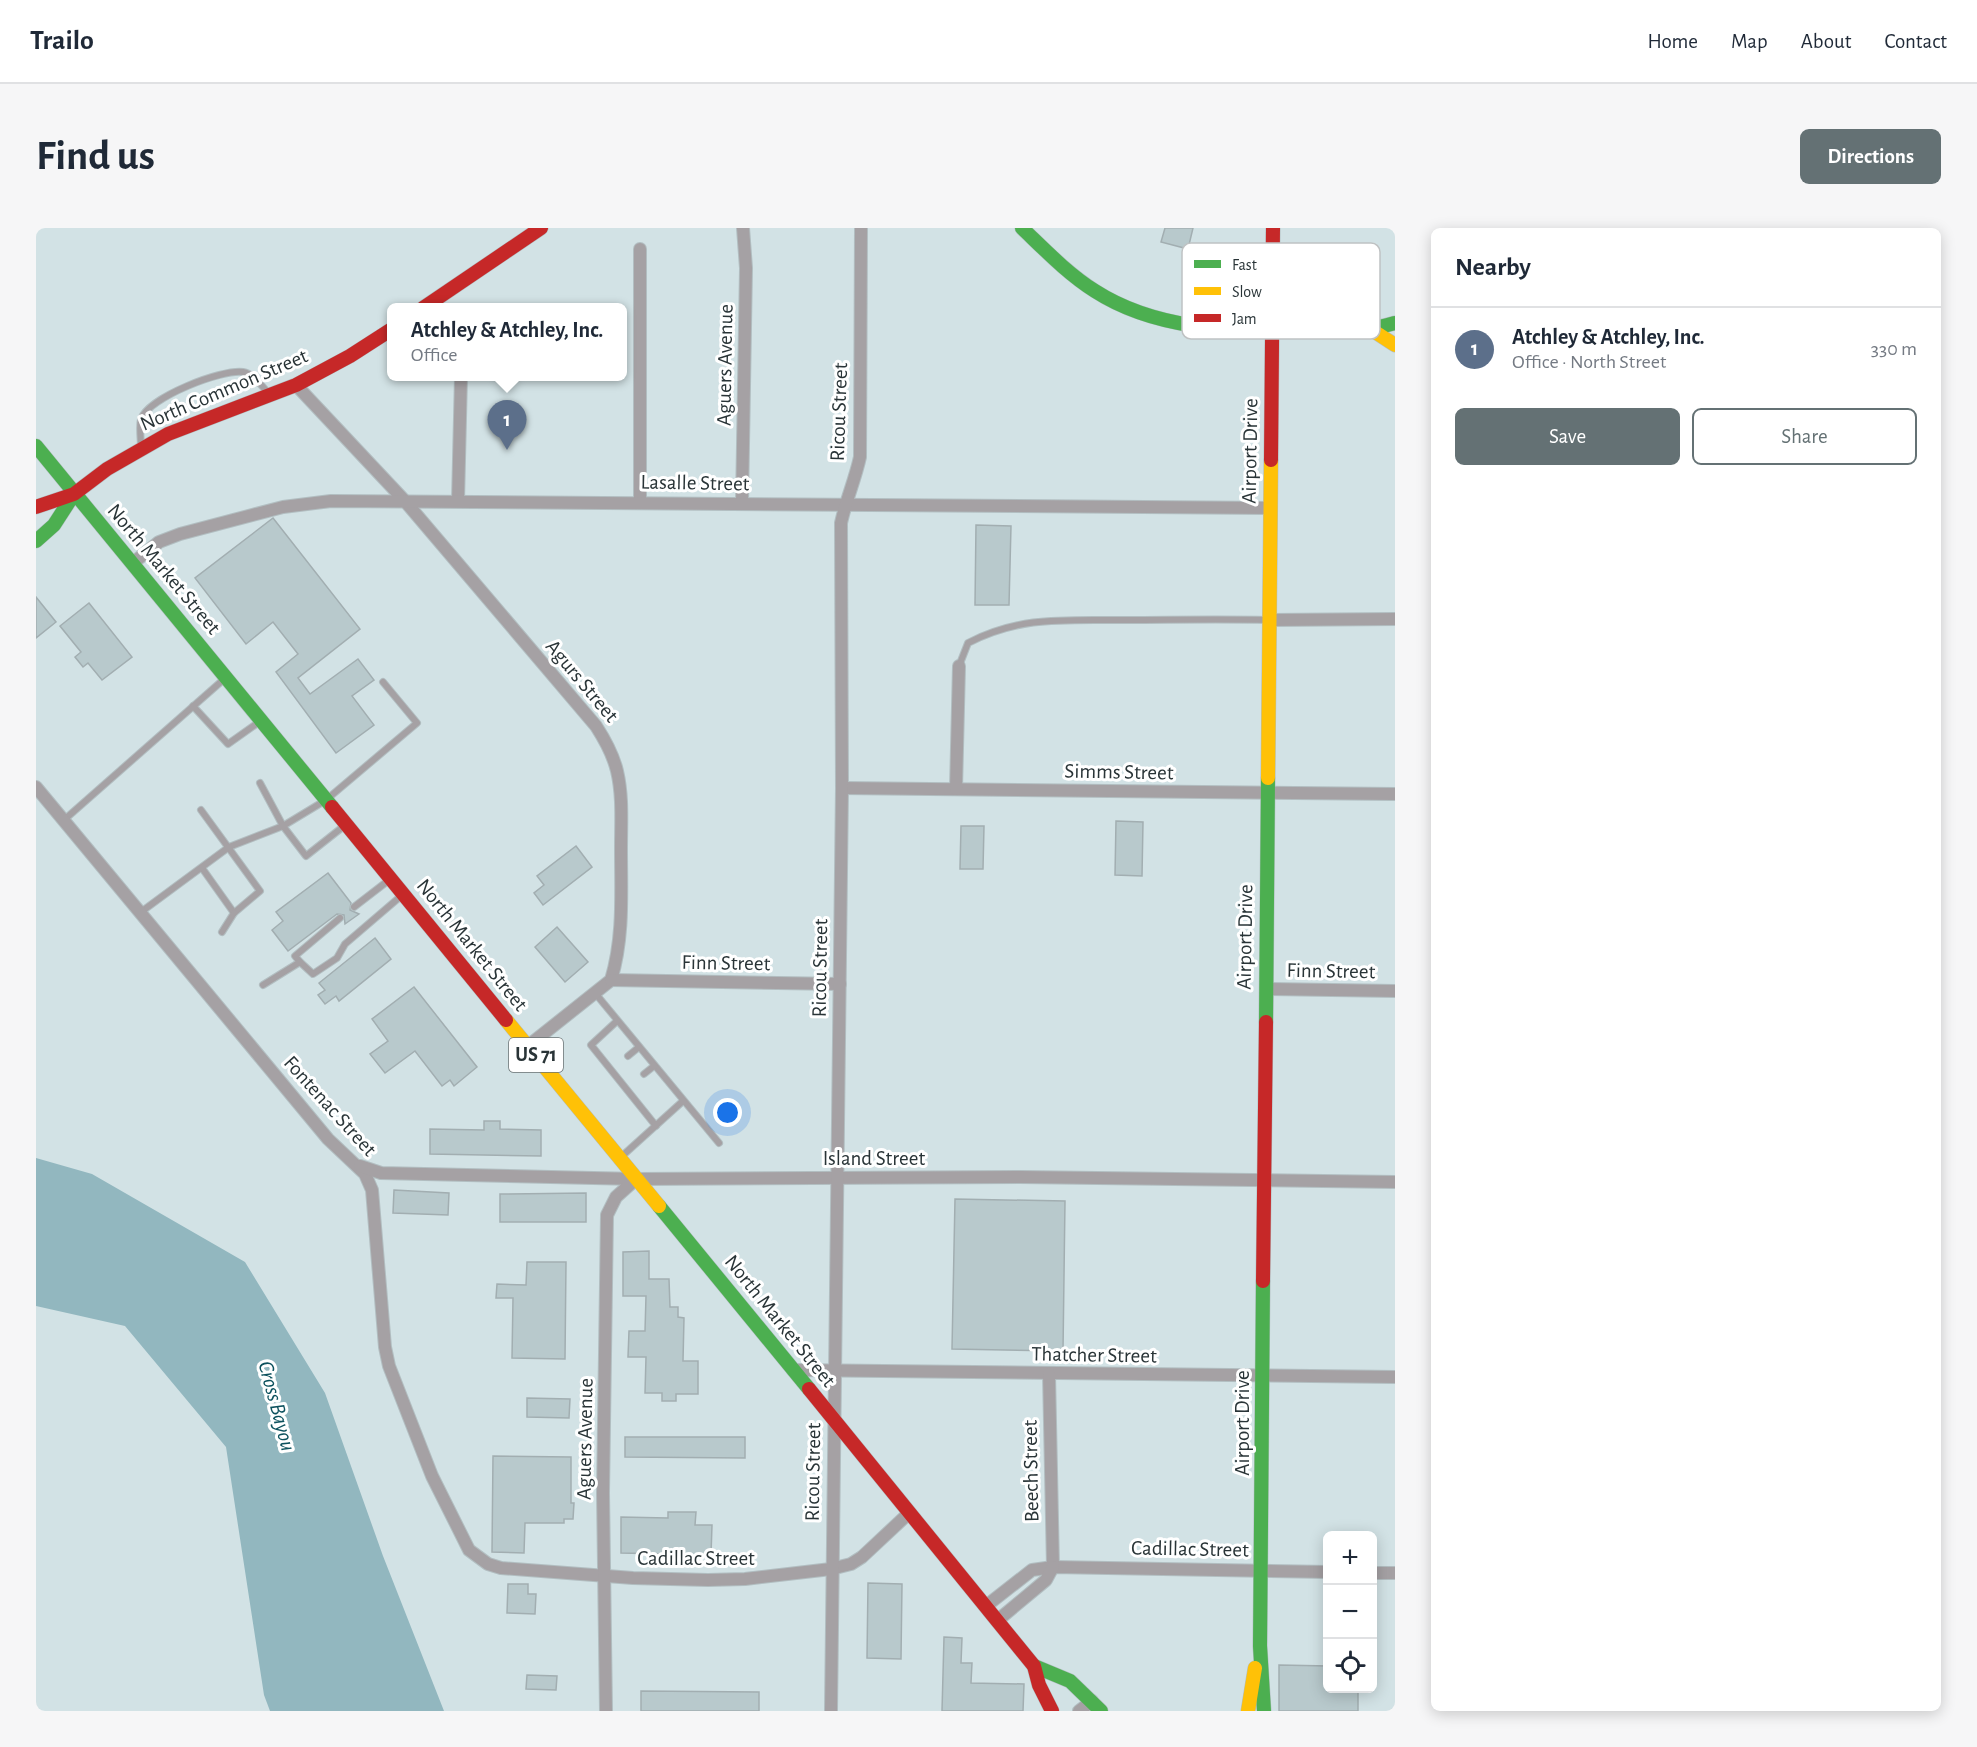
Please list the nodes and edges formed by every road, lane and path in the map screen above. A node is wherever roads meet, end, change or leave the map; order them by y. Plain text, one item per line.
1 (542, 228) edge
2 (743, 228) edge
3 (861, 228) edge
4 (1022, 228) edge
5 (1274, 228) edge
6 (1274, 243) edge
7 (640, 249) dead end
8 (430, 303) edge
9 (1395, 323) edge
10 (1182, 324) edge
11 (1380, 328) edge
12 (387, 331) edge
13 (1380, 335) edge
14 (1272, 339) edge
15 (1395, 345) edge
16 (460, 381) edge
17 (296, 385) junction
18 (270, 396) junction
19 (36, 446) edge
20 (141, 447) junction
21 (74, 494) junction
22 (404, 500) junction
23 (458, 501) junction
24 (640, 502) junction
25 (742, 503) junction
26 (845, 504) junction
27 (36, 507) edge
28 (1270, 508) junction
29 (36, 541) edge
30 (133, 563) junction
31 (1395, 619) edge
32 (1268, 620) junction
33 (959, 666) joint
34 (226, 677) junction
35 (383, 682) dead end
36 (193, 706) junction
37 (261, 720) junction
38 (260, 783) dead end
39 (36, 787) edge
40 (842, 788) junction
41 (956, 789) junction
42 (1268, 793) junction
43 (1395, 794) edge
44 (326, 800) junction
45 (201, 810) dead end
46 (64, 820) junction
47 (346, 824) junction
48 (283, 826) junction
49 (229, 848) junction
50 (202, 868) junction
51 (391, 879) junction
52 (403, 894) junction
53 (354, 908) dead end
54 (141, 912) junction
55 (234, 913) junction
56 (340, 918) dead end
57 (222, 932) dead end
58 (300, 962) junction
59 (611, 980) junction
60 (840, 984) junction
61 (263, 985) dead end
62 (1266, 989) junction
63 (1395, 991) edge
64 (595, 993) junction
65 (617, 1021) junction
66 (528, 1046) junction
67 (639, 1047) junction
68 (628, 1056) dead end
69 (617, 1065) dead end
70 (654, 1066) junction
71 (611, 1070) junction
72 (644, 1074) dead end
73 (633, 1083) dead end
74 (627, 1089) junction
75 (683, 1101) junction
76 (656, 1126) junction
77 (719, 1143) dead end
78 (620, 1158) junction
79 (356, 1163) junction
80 (836, 1177) junction
81 (636, 1179) junction
82 (1264, 1180) junction
83 (1395, 1182) edge
84 (793, 1370) junction
85 (833, 1371) junction
86 (1048, 1374) junction
87 (1263, 1377) junction
88 (1395, 1377) edge
89 (833, 1419) junction
90 (909, 1513) junction
91 (469, 1550) joint
92 (1053, 1567) junction
93 (831, 1569) junction
94 (1262, 1570) junction
95 (1323, 1572) edge
96 (1377, 1573) edge
97 (1395, 1573) edge
98 (605, 1576) junction
99 (986, 1606) junction
100 (998, 1620) junction
101 (1260, 1646) junction
102 (1034, 1666) junction
103 (1096, 1706) edge
104 (606, 1711) edge
105 (831, 1711) edge
106 (1052, 1711) edge
107 (1079, 1711) edge
108 (1248, 1711) edge
109 (1264, 1711) edge

1 - 8 main road
2 - 25 street, Aguers Avenue
3 - 26 street, Ricou Street
4 - 10 main road
5 - 6 main road, Airport Drive
7 - 24 street
9 - 11 main road
12 - 17 main road, North Common Street
13 - 15 main road
14 - 28 main road, Airport Drive
16 - 23 street
17 - 18 main road, North Common Street
17 - 22 street, Agurs Street
18 - 20 main road, North Common Street
18 - 20 lane
19 - 21 main road, North Market Street / US 71
20 - 21 main road, North Common Street
21 - 27 main road, North Common Street
21 - 29 main road, North Common Street
21 - 30 main road, North Market Street / US 71
22 - 23 street, Lasalle Street
22 - 30 street, Lasalle Street
22 - 59 street, Agurs Street
23 - 24 street, Lasalle Street
24 - 25 street, Lasalle Street
25 - 26 street, Lasalle Street
26 - 28 street, Lasalle Street
26 - 40 street, Ricou Street
28 - 32 main road, Airport Drive
30 - 34 main road, North Market Street / US 71
31 - 32 street
32 - 33 lane
32 - 42 main road, Airport Drive
33 - 41 street
34 - 36 lane
34 - 37 main road, North Market Street / US 71
35 - 44 lane
36 - 37 lane
36 - 46 lane
37 - 44 main road, North Market Street / US 71
38 - 48 lane
39 - 46 street, Fontenac Street
40 - 41 street, Simms Street
40 - 60 street, Ricou Street
41 - 42 street, Simms Street
42 - 43 street, Simms Street
42 - 62 main road, Airport Drive
44 - 47 main road, North Market Street / US 71
44 - 48 lane
45 - 49 lane
46 - 54 street, Fontenac Street
47 - 48 lane
47 - 51 main road, North Market Street / US 71
48 - 49 lane
49 - 50 lane
49 - 55 lane
50 - 54 lane
50 - 55 lane
51 - 52 main road, North Market Street / US 71
51 - 53 lane
52 - 58 lane
52 - 66 main road, North Market Street / US 71
54 - 79 street, Fontenac Street
55 - 57 lane
56 - 58 lane
58 - 61 lane
59 - 60 street, Finn Street
59 - 64 street
60 - 80 street, Ricou Street
62 - 63 street, Finn Street
62 - 82 main road, Airport Drive
64 - 65 lane
64 - 66 street
65 - 67 lane
65 - 71 lane
66 - 78 main road, North Market Street / US 71
67 - 68 lane
67 - 70 lane
69 - 71 lane
70 - 72 lane
70 - 75 lane
71 - 74 lane
73 - 74 lane
74 - 76 lane
75 - 76 lane
75 - 77 lane
76 - 78 lane
78 - 81 main road, North Market Street / US 71
79 - 81 street, Island Street
79 - 91 street, Fontenac Street
80 - 81 street, Island Street
80 - 82 street, Island Street
80 - 85 street, Ricou Street
81 - 84 main road, North Market Street / US 71
81 - 98 street, Aguers Avenue
82 - 83 street, Island Street
82 - 87 main road, Airport Drive
84 - 85 street, Thatcher Street
84 - 89 main road, North Market Street / US 71
85 - 86 street, Thatcher Street
85 - 89 street, Ricou Street
86 - 87 street, Thatcher Street
86 - 92 street, Beech Street
87 - 88 street, Thatcher Street
87 - 94 main road, Airport Drive
89 - 90 main road, North Market Street / US 71
89 - 93 street, Ricou Street
90 - 93 street, Cadillac Street
90 - 99 main road, North Market Street / US 71
91 - 98 street, Cadillac Street
92 - 94 street, Cadillac Street
92 - 99 street, Cadillac Street
92 - 100 street
93 - 98 street, Cadillac Street
93 - 105 street, Ricou Street
94 - 95 street, Cadillac Street
94 - 101 main road, Airport Drive
96 - 97 street
98 - 104 street, Aguers Avenue
99 - 100 main road, North Market Street / US 71
100 - 102 main road, North Market Street / US 71
101 - 108 main road, Airport Drive
101 - 109 main road, Airport Drive
102 - 103 main road
102 - 106 main road, North Market Street / US 71
103 - 107 street

